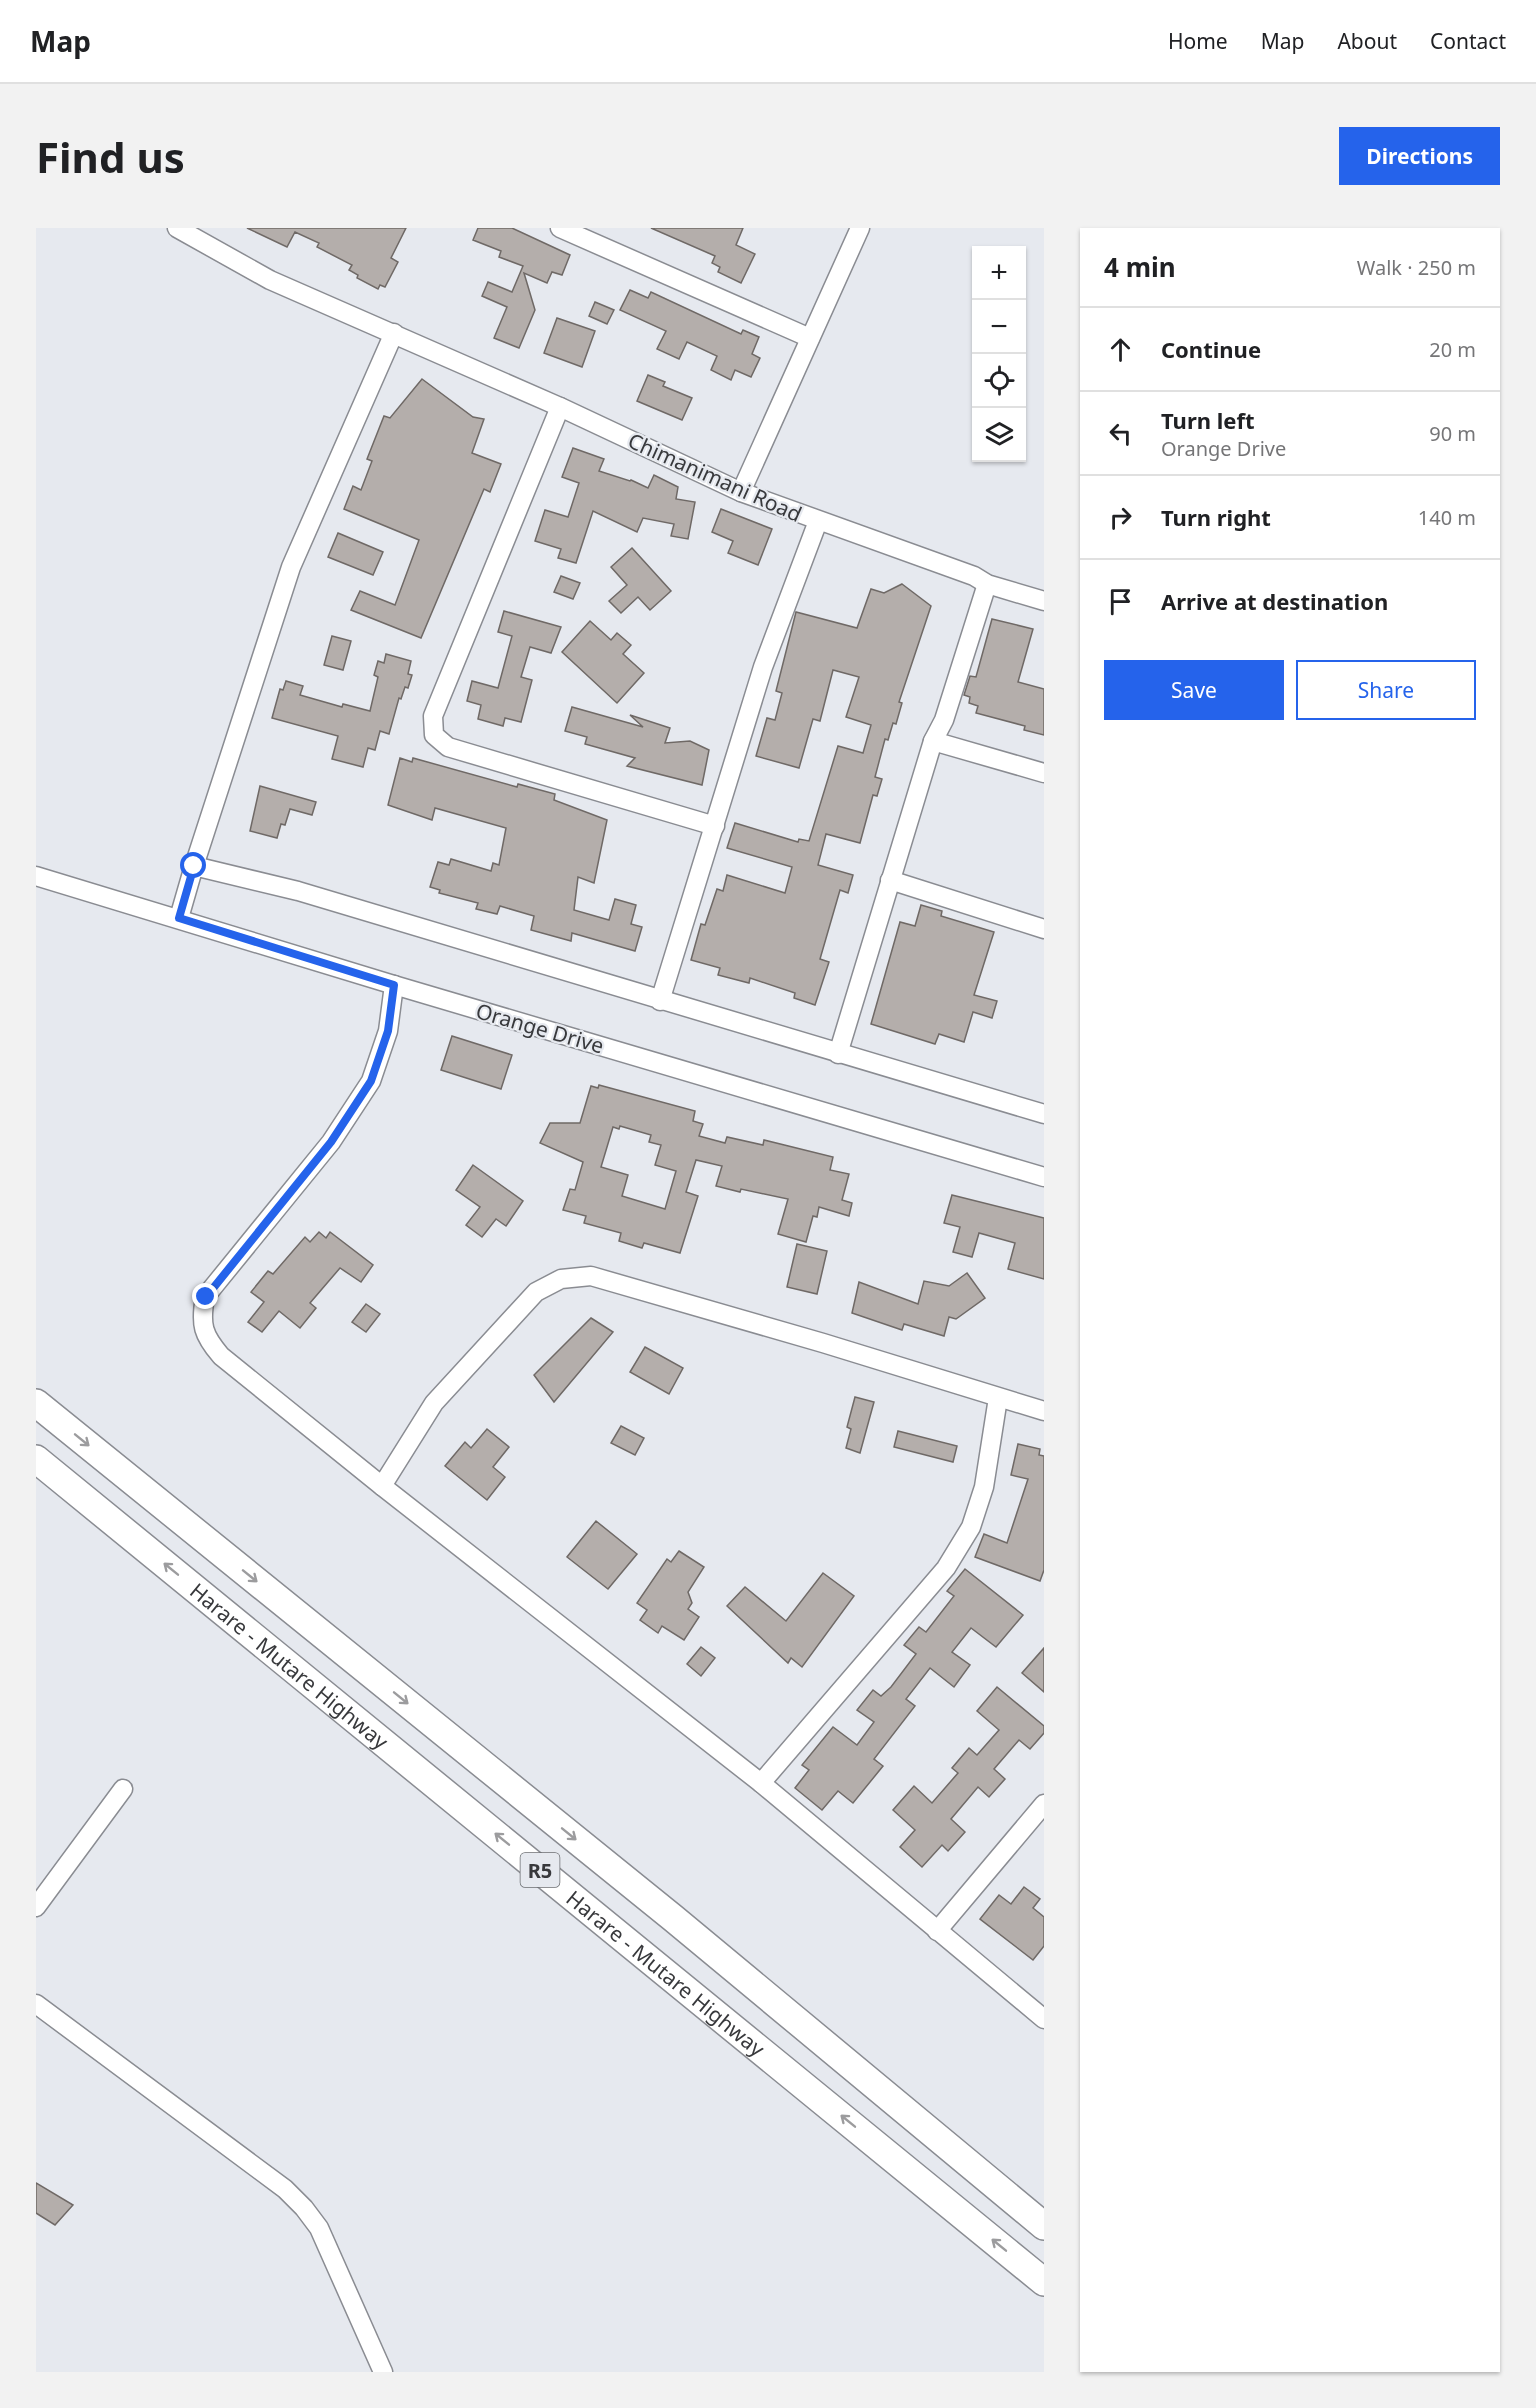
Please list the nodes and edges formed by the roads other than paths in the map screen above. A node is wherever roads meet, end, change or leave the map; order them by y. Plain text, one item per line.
1 (177, 228) edge
2 (560, 228) edge
3 (860, 228) edge
4 (394, 333) junction
5 (810, 338) junction
6 (560, 407) junction
7 (741, 492) junction
8 (818, 521) junction
9 (987, 584) junction
10 (1044, 601) edge
11 (933, 741) junction
12 (1044, 773) edge
13 (715, 826) junction
14 (194, 866) junction
15 (36, 876) edge
16 (890, 880) junction
17 (179, 918) junction
18 (1044, 929) edge
19 (394, 985) junction
20 (660, 1001) junction
21 (838, 1054) junction
22 (1044, 1114) edge
23 (1044, 1177) edge
24 (998, 1398) junction
25 (36, 1403) edge
26 (1044, 1411) edge
27 (36, 1459) edge
28 (382, 1486) junction
29 (760, 1782) junction
30 (123, 1789) dead end
31 (1044, 1804) edge
32 (36, 1906) edge
33 (937, 1931) junction
34 (36, 2004) edge
35 (1044, 2019) edge
36 (1044, 2226) edge
37 (1044, 2282) edge
38 (382, 2372) edge

1 - 4 street, Chimanimani Road
2 - 5 street
3 - 5 street
4 - 6 street, Chimanimani Road
4 - 14 street
5 - 7 street
6 - 7 street, Chimanimani Road
6 - 13 street
7 - 8 street, Chimanimani Road
8 - 9 street, Chimanimani Road
8 - 13 street
9 - 10 street, Chimanimani Road
9 - 11 street
11 - 12 street
11 - 16 street
13 - 20 street
14 - 17 street
14 - 20 street
15 - 17 street, Orange Drive
16 - 18 street
16 - 21 street
17 - 19 street, Orange Drive
19 - 23 street, Orange Drive
19 - 28 street
20 - 21 street
21 - 22 street
24 - 26 street
24 - 28 street
24 - 29 street
25 -> 36 highway, R5
37 -> 27 highway, Harare - Mutare Highway / R5
28 - 29 street
29 - 33 street
30 - 32 street
31 - 33 street
33 - 35 street
34 - 38 street

